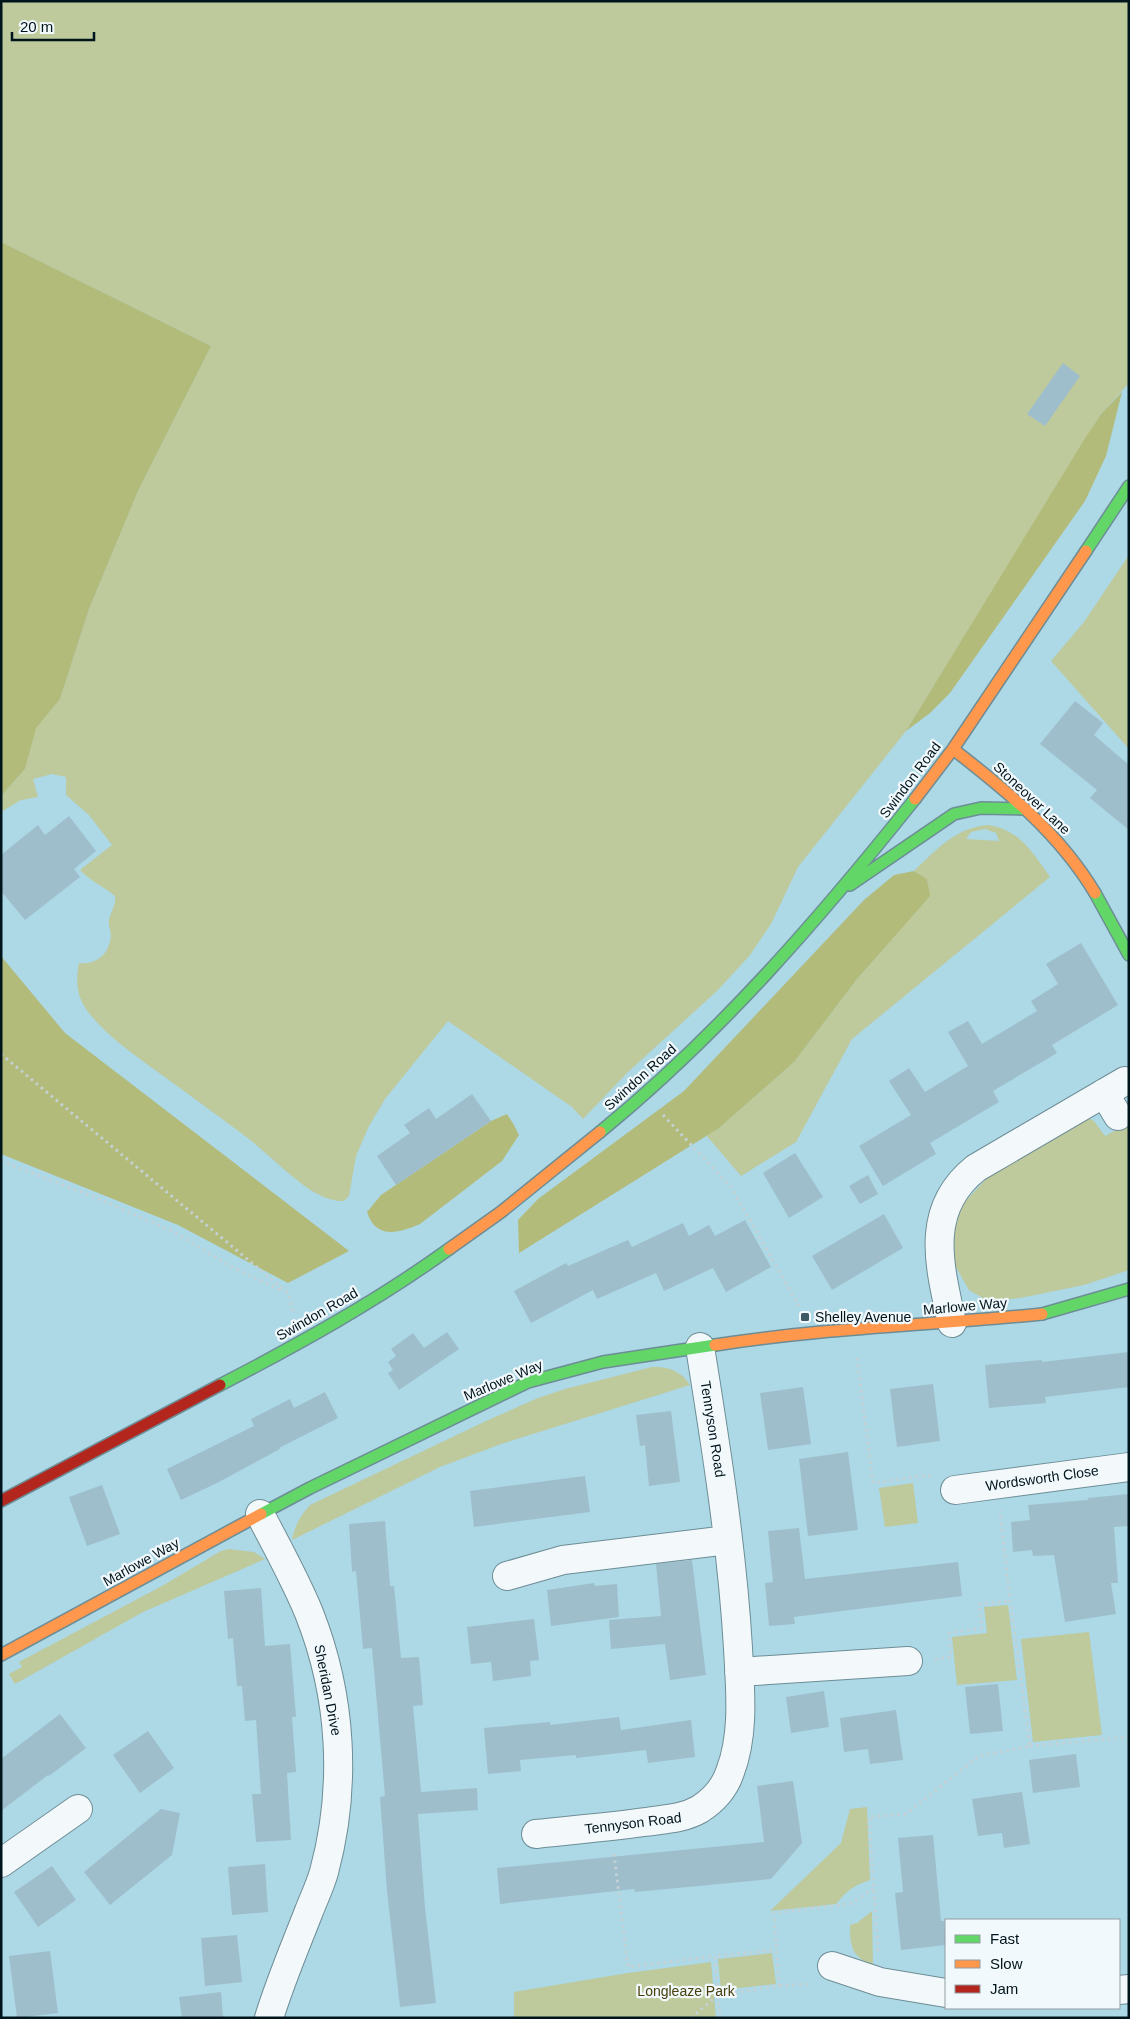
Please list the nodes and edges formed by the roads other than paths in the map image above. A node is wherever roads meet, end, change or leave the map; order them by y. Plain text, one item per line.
1 (1129, 486) edge
2 (953, 749) junction
3 (1025, 809) junction
4 (839, 892) junction
5 (1129, 955) edge
6 (1116, 1097) dead end
7 (1129, 1289) edge
8 (952, 1324) junction
9 (700, 1347) junction
10 (1129, 1467) edge
11 (955, 1490) dead end
12 (1, 1500) edge
13 (260, 1514) junction
14 (728, 1540) junction
15 (507, 1576) dead end
16 (1, 1655) edge
17 (908, 1661) road end
18 (740, 1672) junction
19 (78, 1809) dead end
20 (536, 1834) dead end
21 (1, 1863) edge
22 (832, 1966) dead end
23 (945, 1993) edge
24 (269, 2018) edge

1 - 2 street, Swindon Road
2 - 3 street, Stoneover Lane
2 - 4 street, Swindon Road
3 - 4 street
3 - 5 street, Stoneover Lane
4 - 12 street, Swindon Road
6 - 8 street
7 - 8 street, Marlowe Way
8 - 9 street, Marlowe Way
9 - 13 street, Marlowe Way
9 - 14 street, Tennyson Road
10 - 11 street, Wordsworth Close
13 - 16 street, Marlowe Way
13 - 24 street, Sheridan Drive
14 - 15 street
14 - 18 street, Tennyson Road
17 - 18 street
18 - 20 street, Tennyson Road
19 - 21 street
22 - 23 street

